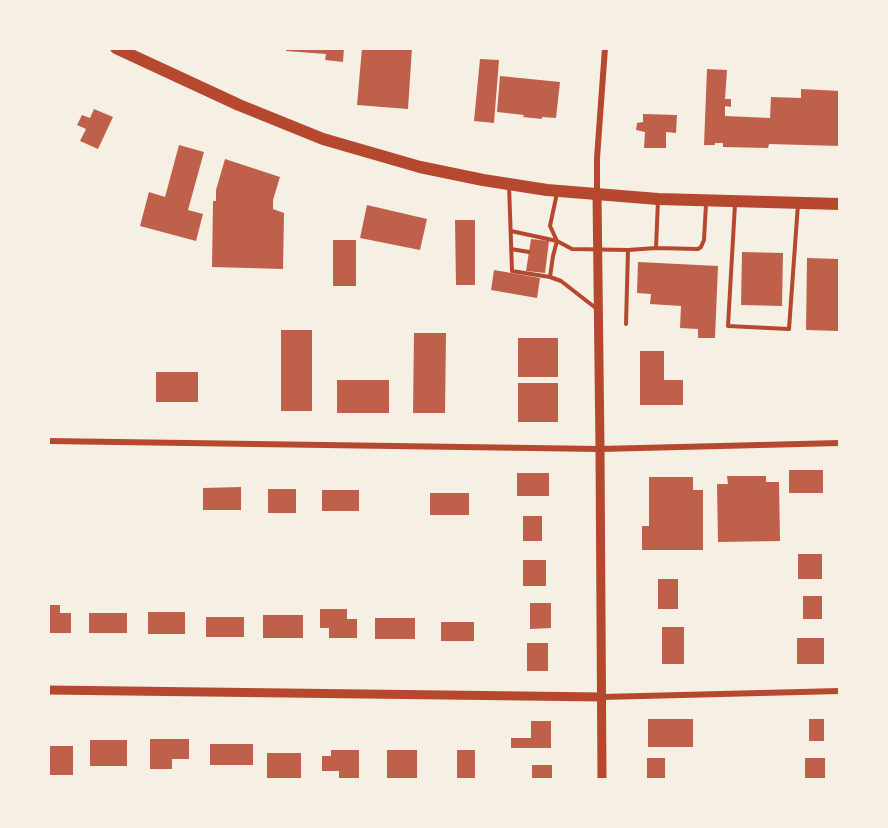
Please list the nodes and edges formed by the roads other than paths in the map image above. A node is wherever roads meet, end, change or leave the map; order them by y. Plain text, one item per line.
1 (116, 48) edge
2 (605, 48) edge
3 (509, 184) junction
4 (558, 191) junction
5 (597, 194) junction
6 (658, 198) junction
7 (706, 200) junction
8 (735, 201) junction
9 (798, 202) junction
10 (840, 204) edge
11 (511, 231) junction
12 (558, 241) junction
13 (656, 248) junction
14 (511, 249) junction
15 (597, 249) junction
16 (628, 250) junction
17 (529, 252) dead end
18 (550, 277) junction
19 (598, 310) junction
20 (626, 324) dead end
21 (48, 441) edge
22 (840, 443) edge
23 (600, 449) junction
24 (48, 690) edge
25 (840, 691) edge
26 (602, 697) junction
27 (602, 780) edge

1 - 3 main road
2 - 5 street
3 - 4 main road
3 - 11 lane
4 - 5 main road
4 - 12 lane
5 - 6 main road
5 - 15 street
6 - 7 main road
6 - 13 lane
7 - 8 main road
7 - 13 lane
8 - 9 main road
8 - 9 lane
9 - 10 main road
11 - 12 lane
11 - 14 lane
12 - 15 lane
12 - 18 lane
13 - 16 lane
14 - 17 lane
14 - 18 lane
15 - 16 lane
15 - 19 street
16 - 20 lane
18 - 19 lane
19 - 23 street
21 - 23 street
22 - 23 street
23 - 26 street
24 - 26 street
25 - 26 street
26 - 27 street

